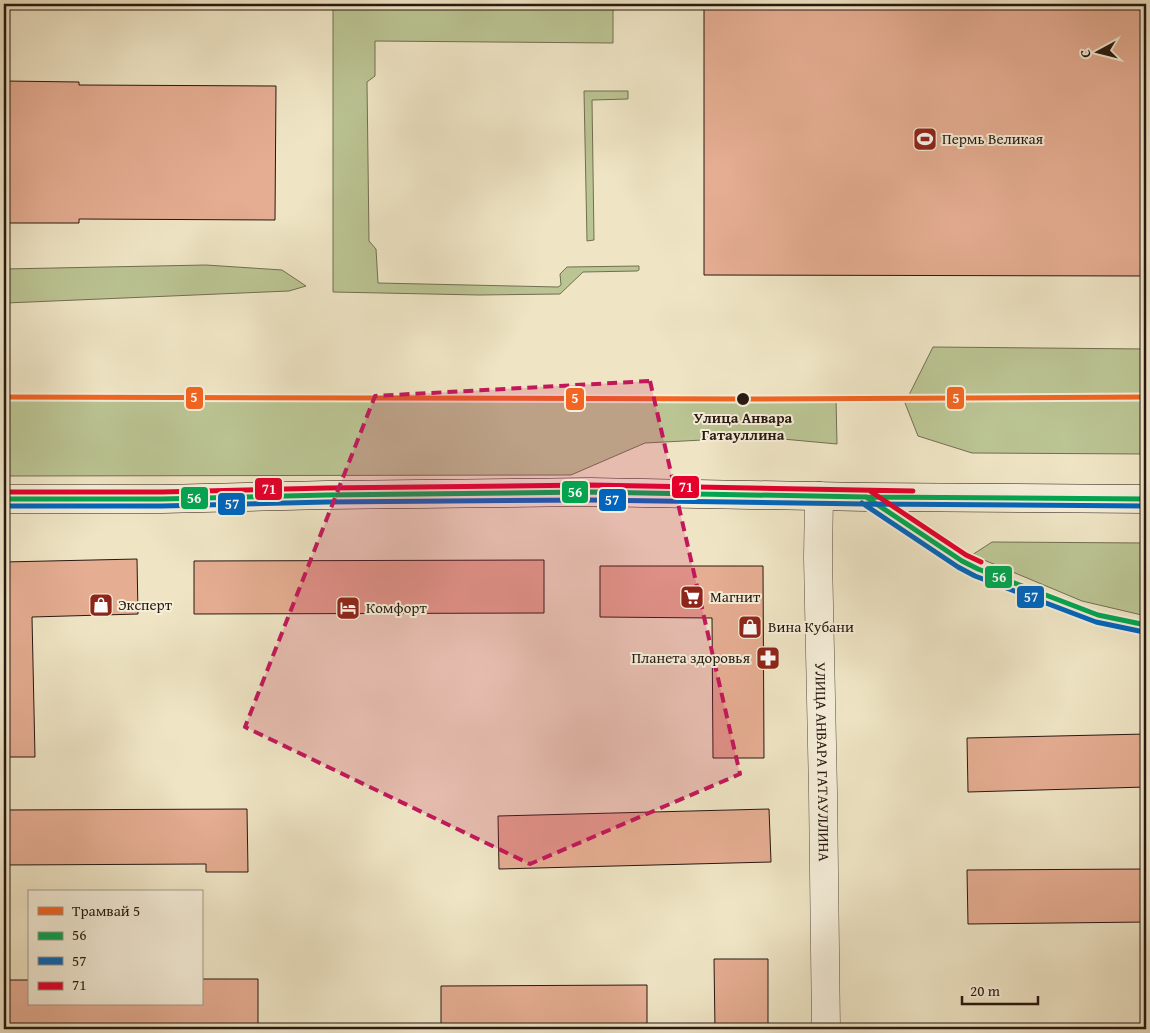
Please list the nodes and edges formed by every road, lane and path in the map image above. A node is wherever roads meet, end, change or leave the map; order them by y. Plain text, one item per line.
1 (819, 496) junction
2 (1146, 499) edge
3 (4, 500) edge
4 (826, 1029) edge

1 - 2 main road
1 - 3 main road
1 - 4 main road, УЛИЦА АНВАРА ГАТАУЛЛИНА

